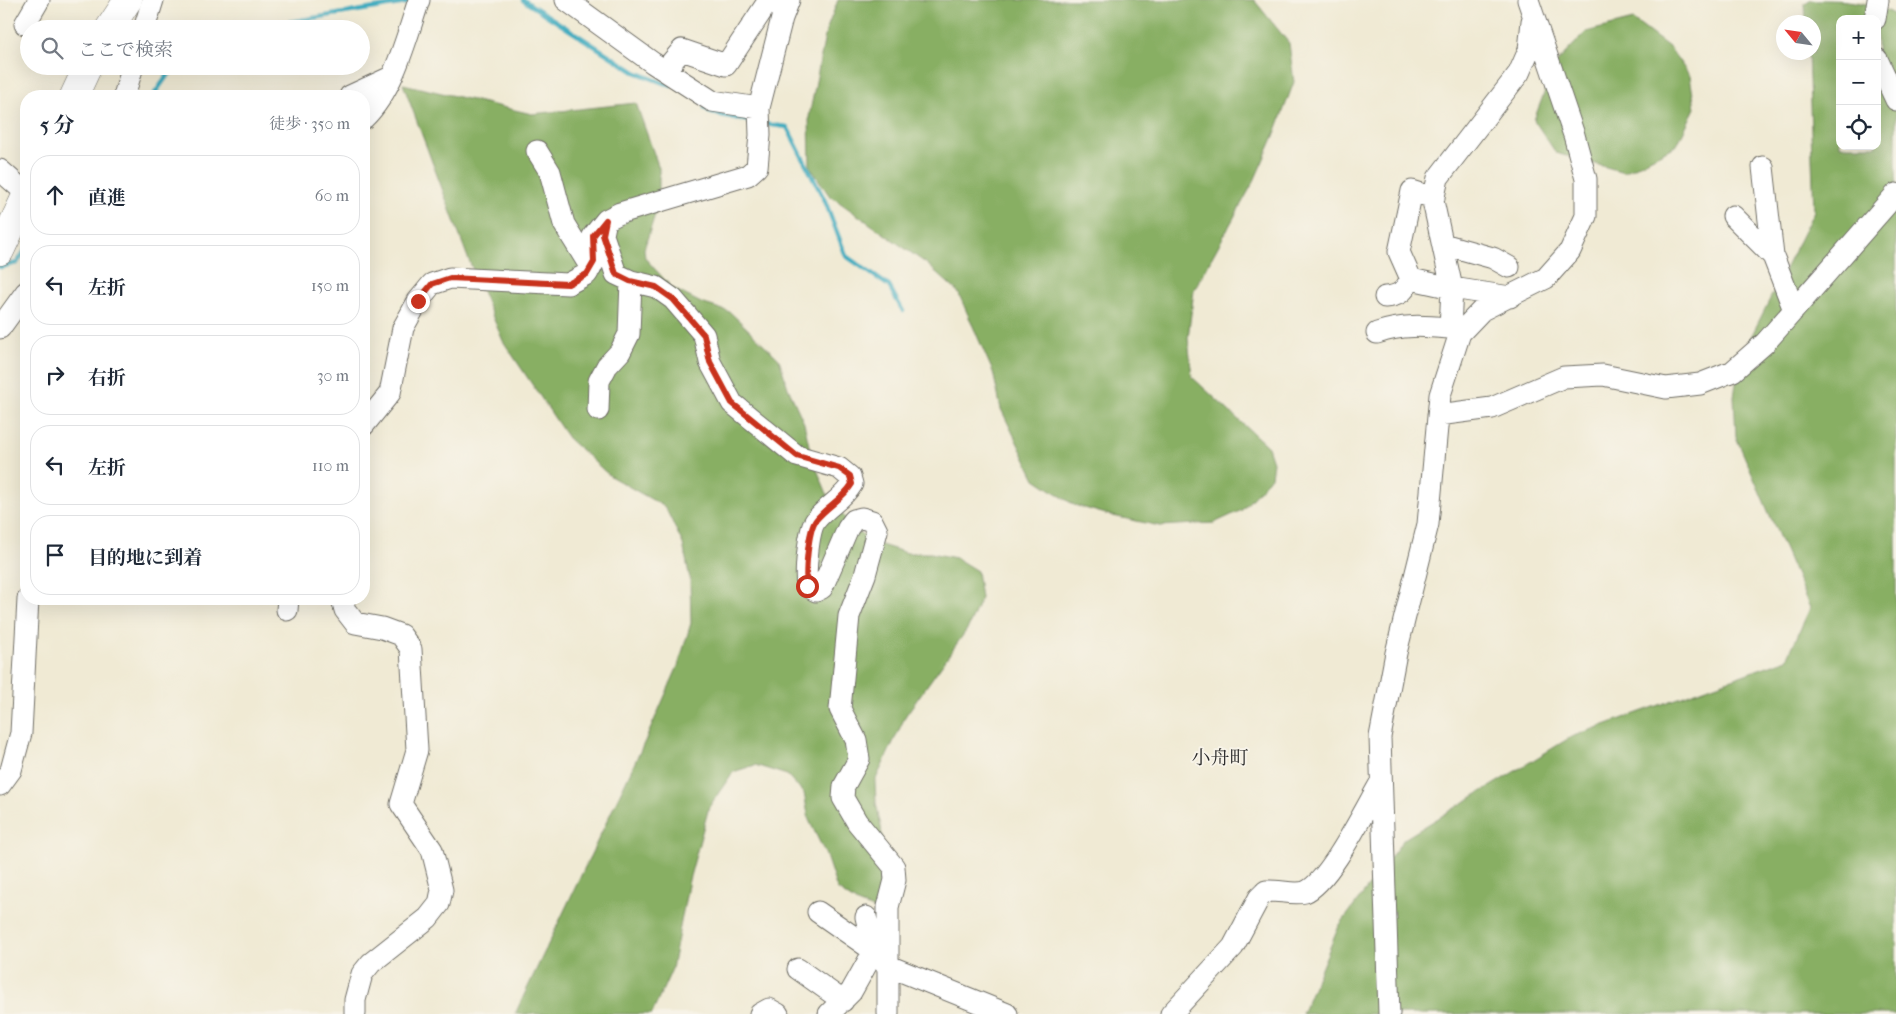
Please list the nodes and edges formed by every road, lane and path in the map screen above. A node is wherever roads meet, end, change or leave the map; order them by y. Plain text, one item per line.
1 (39, 0) edge
2 (133, 0) edge
3 (566, 0) edge
4 (769, 0) edge
5 (789, 0) edge
6 (1878, 0) edge
7 (417, 6) edge
8 (1530, 7) edge
9 (1876, 15) edge
10 (27, 20) edge
11 (116, 20) edge
12 (141, 20) edge
13 (1877, 60) edge
14 (665, 70) junction
15 (84, 75) edge
16 (130, 75) edge
17 (389, 78) junction
18 (77, 90) edge
19 (126, 90) edge
20 (363, 90) edge
21 (1896, 100) edge
22 (370, 112) edge
23 (760, 120) junction
24 (538, 151) dead end
25 (1764, 167) dead end
26 (0, 170) edge
27 (20, 189) edge
28 (1896, 194) edge
29 (1434, 198) junction
30 (20, 208) edge
31 (1733, 216) dead end
32 (606, 220) junction
33 (1443, 244) junction
34 (0, 251) edge
35 (1773, 256) junction
36 (1509, 267) dead end
37 (590, 268) junction
38 (1411, 279) junction
39 (630, 281) junction
40 (1452, 288) junction
41 (1385, 297) dead end
42 (1510, 297) junction
43 (20, 300) edge
44 (1794, 310) junction
45 (0, 328) edge
46 (1455, 330) junction
47 (1378, 333) dead end
48 (598, 410) dead end
49 (1438, 415) junction
50 (370, 417) edge
51 (28, 605) edge
52 (331, 605) edge
53 (344, 605) edge
54 (353, 620) junction
55 (1381, 782) junction
56 (0, 785) edge
57 (818, 912) dead end
58 (866, 917) dead end
59 (882, 955) junction
60 (798, 969) dead end
61 (836, 1007) edge
62 (355, 1014) edge
63 (760, 1014) edge
64 (778, 1014) edge
65 (888, 1014) edge
66 (1007, 1014) edge
67 (1171, 1014) edge
68 (1389, 1014) edge

1 - 10 street
2 - 11 highway
2 - 12 street
3 - 14 street
4 - 14 street
5 - 23 street
6 - 9 street
7 - 17 street
8 - 29 street
8 - 42 street
13 - 21 street
14 - 23 street
15 - 18 highway
16 - 19 street
17 - 20 street
17 - 22 street
23 - 32 street
24 - 37 street
25 - 35 street
26 - 27 street
28 - 44 street
29 - 33 street
29 - 38 street
30 - 34 highway
31 - 35 street
32 - 37 street
32 - 39 street
33 - 36 street
33 - 40 street
35 - 44 street
37 - 50 street
38 - 40 street
38 - 41 street
39 - 48 street
39 - 59 street
40 - 42 street
40 - 46 street
42 - 46 street
43 - 45 street
44 - 49 street
46 - 47 street
46 - 49 street
49 - 55 street
51 - 56 street
52 - 54 street
53 - 54 street
54 - 62 street
55 - 67 street
55 - 68 street
57 - 59 street
58 - 59 street
59 - 61 street
59 - 65 street
59 - 66 street
60 - 61 street
63 - 64 street

